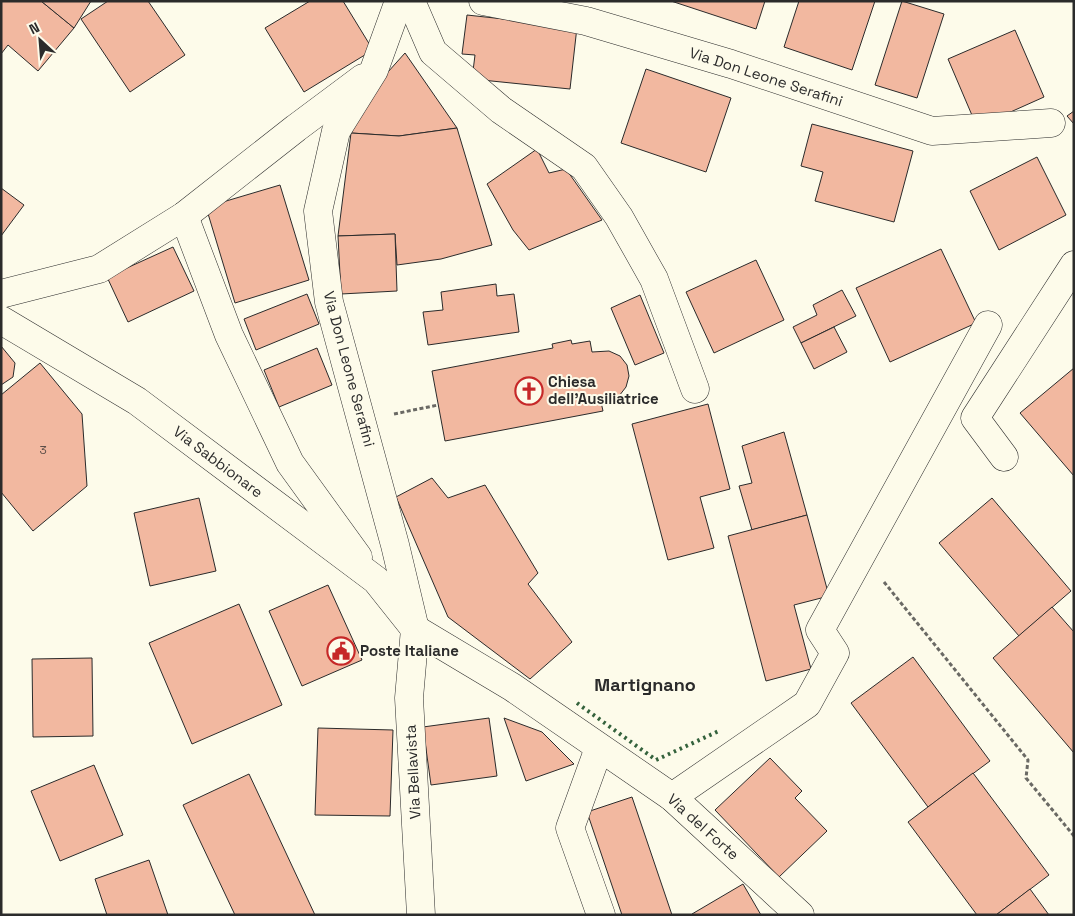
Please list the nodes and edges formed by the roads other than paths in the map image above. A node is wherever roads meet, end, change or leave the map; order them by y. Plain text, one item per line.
1 (399, 1) edge
2 (411, 1) edge
3 (483, 1) edge
4 (374, 70) junction
5 (1051, 123) dead end
6 (184, 216) junction
7 (1074, 265) edge
8 (1, 294) edge
9 (1, 320) edge
10 (988, 325) dead end
11 (695, 389) dead end
12 (1004, 457) dead end
13 (376, 580) junction
14 (415, 629) junction
15 (599, 748) junction
16 (672, 797) junction
17 (422, 915) edge
18 (601, 915) edge
19 (800, 915) edge

1 - 4 street, Via Don Leone Serafini
2 - 11 street
3 - 5 street, Via Don Leone Serafini
4 - 6 street
4 - 14 street, Via Don Leone Serafini
6 - 8 street
6 - 13 street
7 - 12 street
9 - 13 street, Via Sabbionare
10 - 16 street
13 - 14 street, Via Sabbionare
14 - 15 street, Via del Forte
14 - 17 street, Via Bellavista
15 - 16 street, Via del Forte
15 - 18 street
16 - 19 street, Via del Forte

